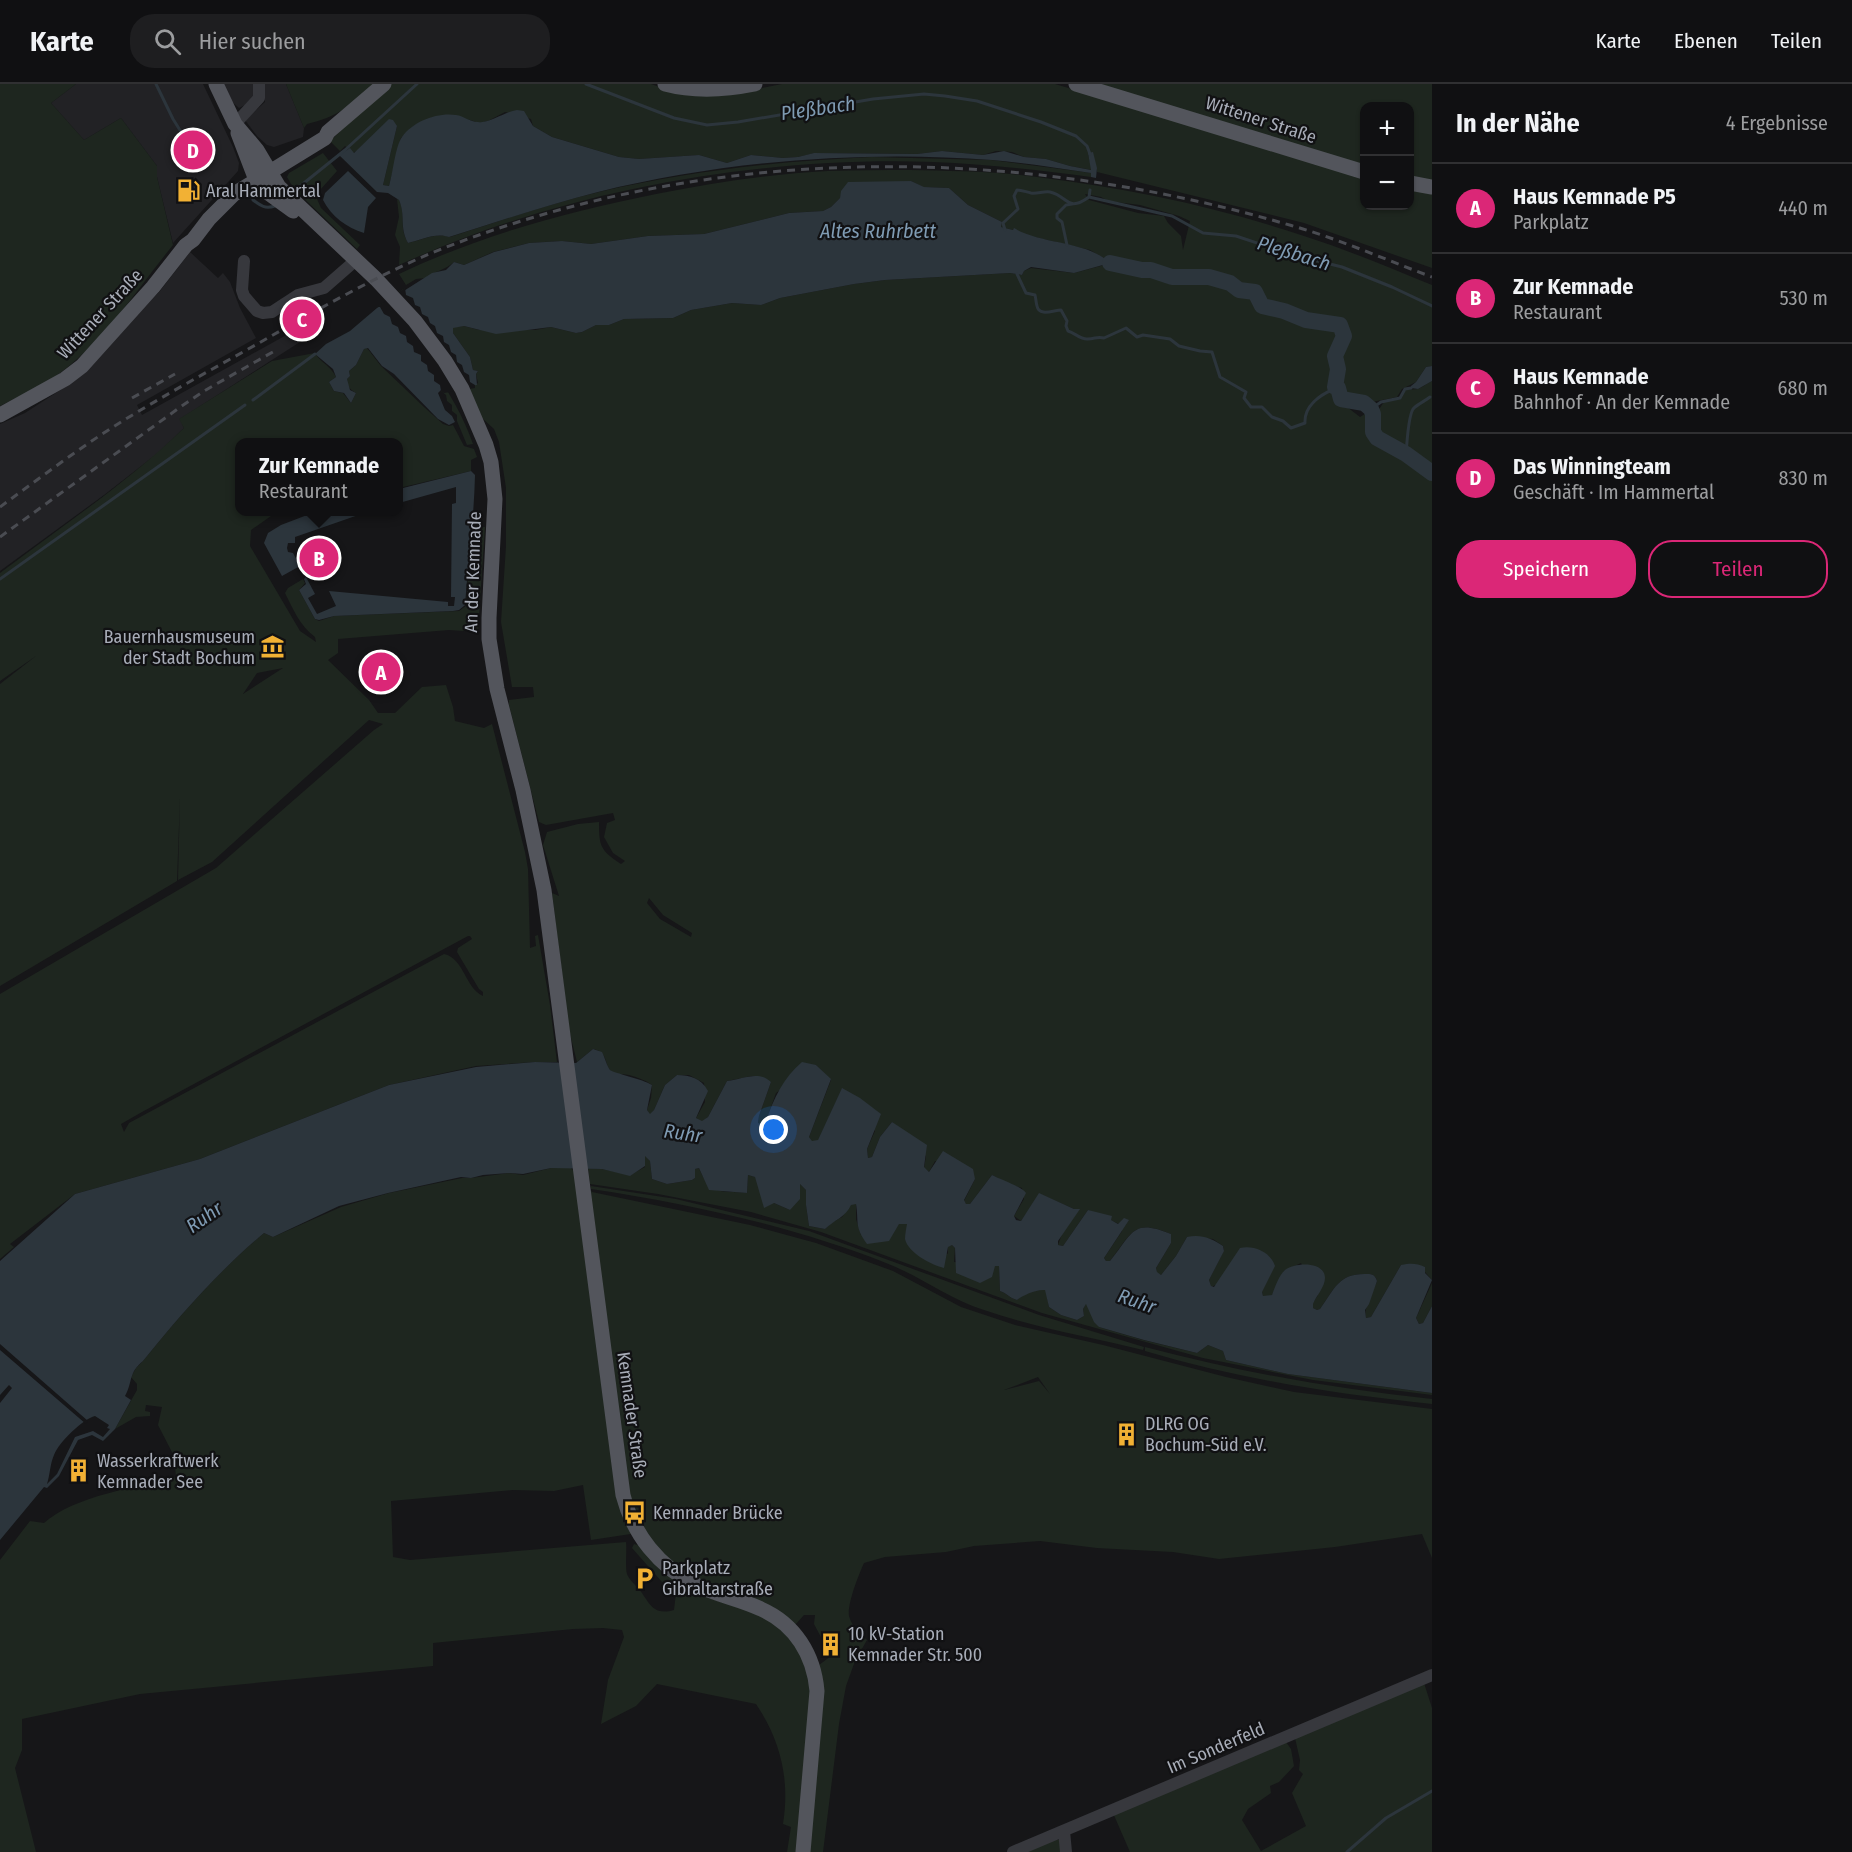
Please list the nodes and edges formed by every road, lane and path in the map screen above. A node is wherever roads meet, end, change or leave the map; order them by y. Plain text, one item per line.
1 (216, 84) edge
2 (259, 84) edge
3 (384, 84) edge
4 (665, 84) edge
5 (755, 84) edge
6 (1076, 84) edge
7 (235, 124) junction
8 (268, 167) junction
9 (1360, 170) edge
10 (254, 177) junction
11 (1414, 184) edge
12 (1432, 187) edge
13 (321, 228) junction
14 (356, 260) junction
15 (244, 261) dead end
16 (0, 415) edge
17 (562, 1031) joint
18 (1432, 1675) edge
19 (1064, 1831) junction
20 (803, 1852) edge
21 (1013, 1852) edge
22 (1066, 1852) edge

1 - 7 main road
2 - 7 street
3 - 8 main road, Wittener Straße
4 - 5 main road
6 - 9 main road, Wittener Straße
7 - 8 main road, An der Kemnade
7 - 10 main road
8 - 10 main road, Wittener Straße
8 - 13 main road, An der Kemnade
10 - 13 main road, An der Kemnade
10 - 16 main road, Wittener Straße
11 - 12 main road
13 - 14 main road, An der Kemnade
14 - 15 street
14 - 17 main road, An der Kemnade
17 - 20 main road, Kemnader Straße
18 - 19 street, Im Sonderfeld
19 - 21 street, Im Sonderfeld
19 - 22 street

